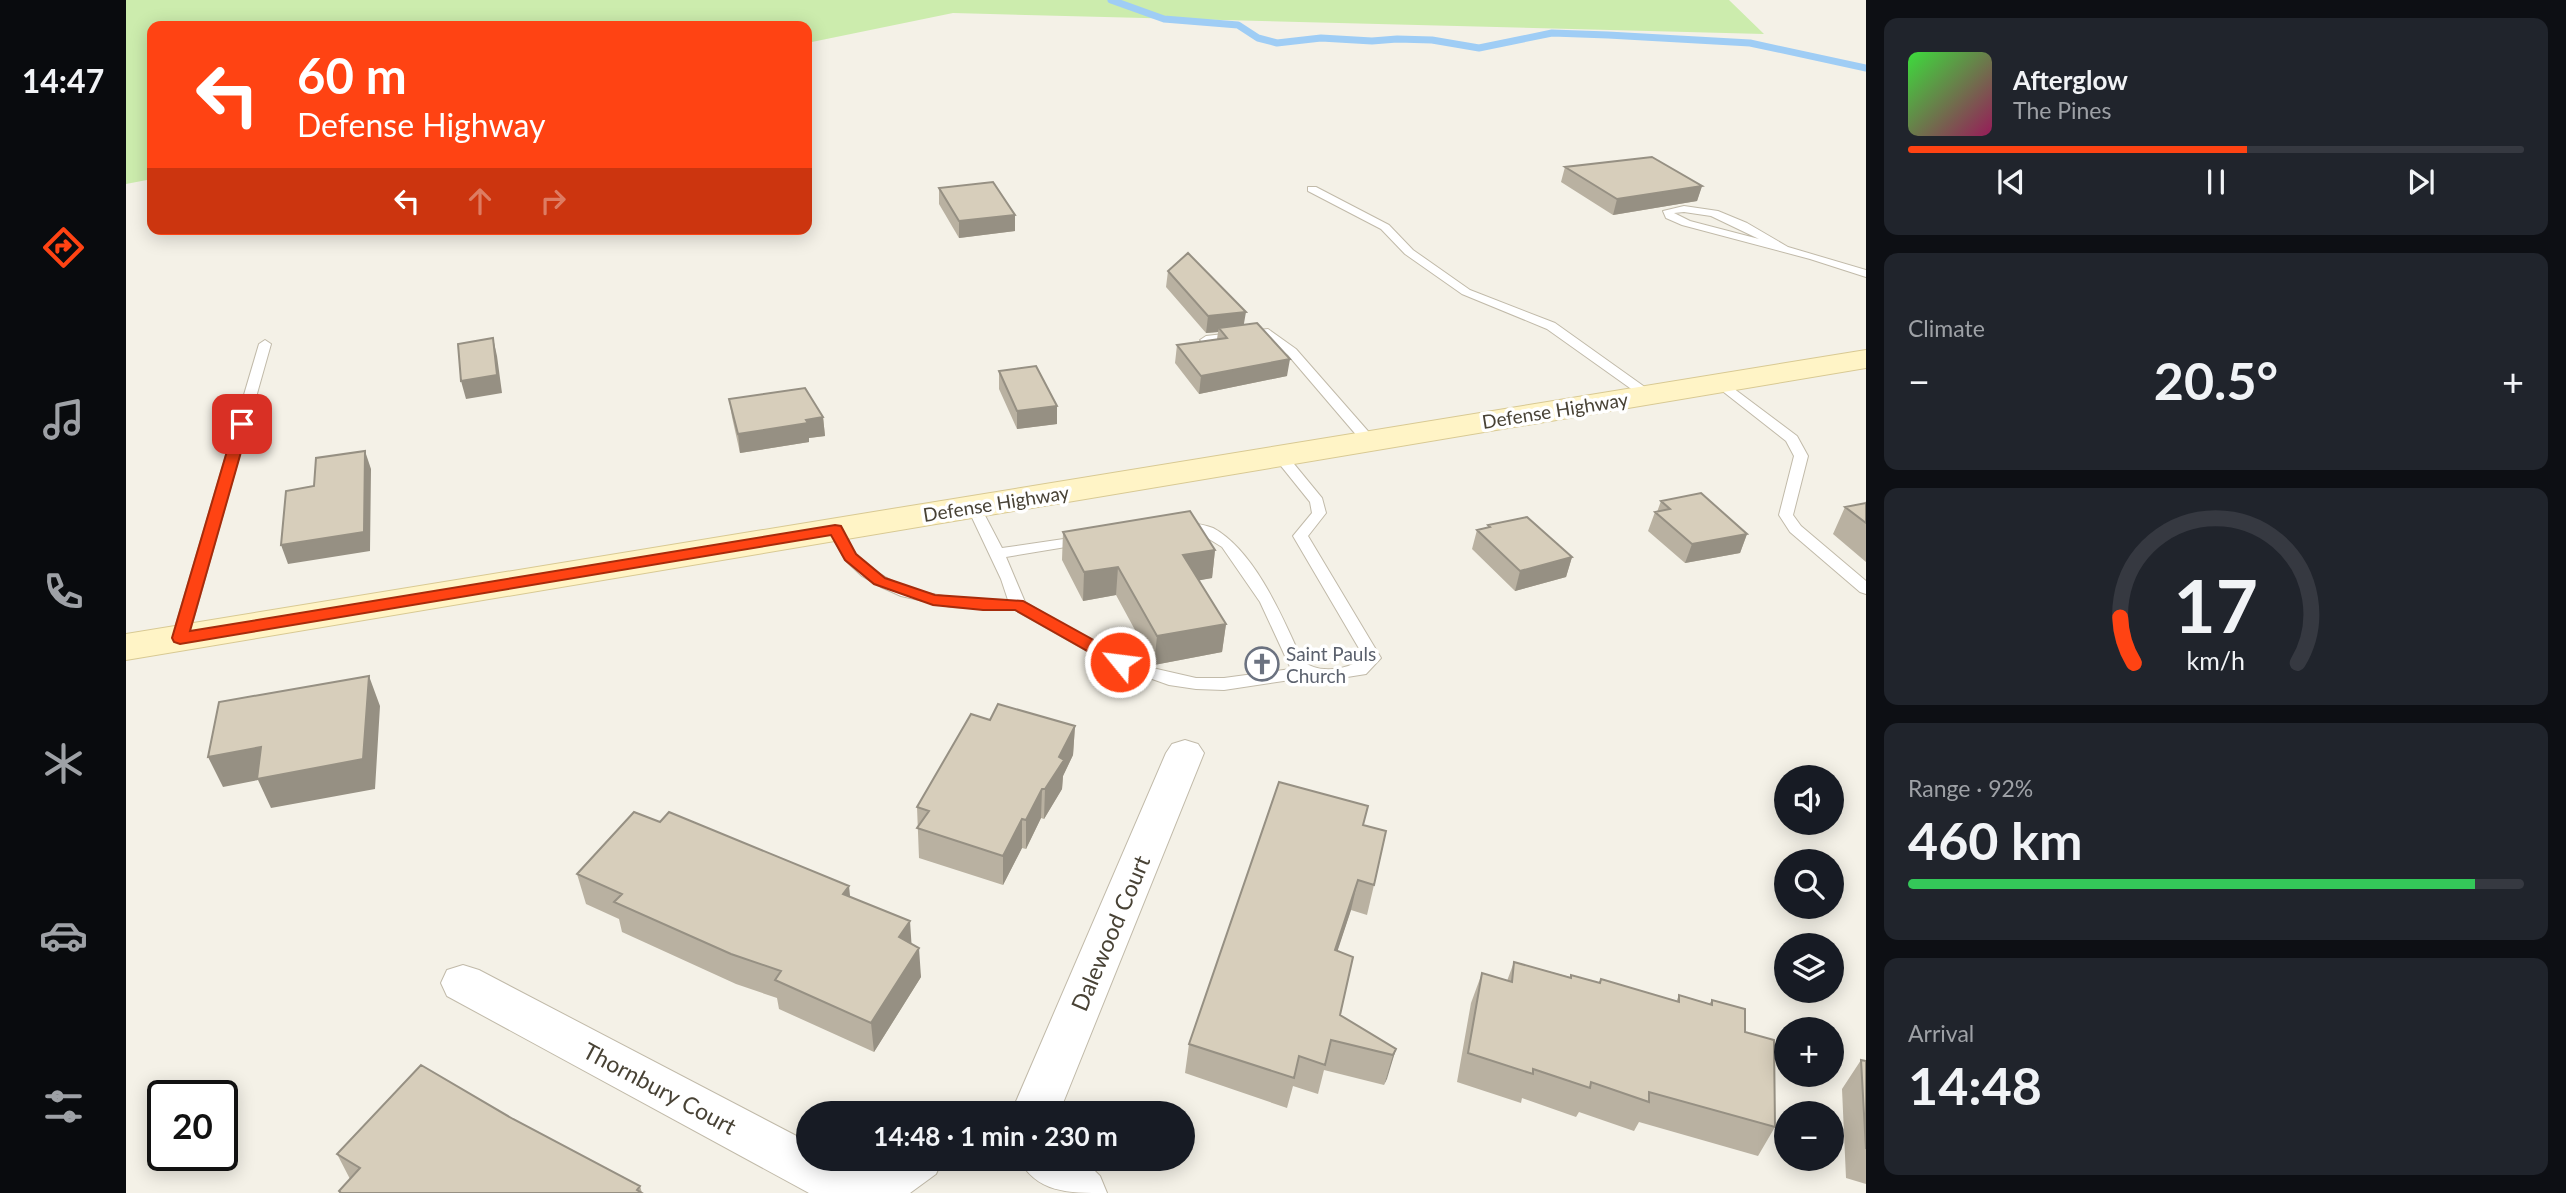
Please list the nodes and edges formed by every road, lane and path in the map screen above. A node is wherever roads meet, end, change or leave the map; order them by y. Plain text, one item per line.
1 (1312, 189) dead end
2 (1784, 249) junction
3 (1866, 275) edge
4 (1206, 340) edge
5 (265, 344) dead end
6 (1866, 359) edge
7 (1721, 383) junction
8 (1649, 395) junction
9 (1369, 441) junction
10 (1280, 456) junction
11 (974, 507) junction
12 (1168, 525) edge
13 (835, 529) junction
14 (1096, 538) edge
15 (996, 554) junction
16 (1866, 589) edge
17 (1018, 605) junction
18 (180, 638) junction
19 (126, 647) edge
20 (1304, 671) junction
21 (1185, 753) dead end
22 (463, 983) dead end
23 (1040, 1101) edge
24 (899, 1171) edge
25 (1061, 1171) edge
26 (857, 1193) edge
27 (878, 1193) edge
28 (1082, 1193) edge

1 - 8 lane
2 - 2 lane
2 - 3 lane
4 - 9 lane
5 - 18 lane
6 - 7 main road, Defense Highway
7 - 8 main road, Defense Highway
7 - 16 lane
8 - 9 main road, Defense Highway
9 - 10 main road, Defense Highway
10 - 11 main road, Defense Highway
10 - 20 lane
11 - 13 main road, Defense Highway
11 - 15 lane
12 - 20 lane
13 - 17 lane
13 - 18 main road, Defense Highway
14 - 15 lane
15 - 17 lane
17 - 20 lane
18 - 19 main road, Defense Highway
21 - 23 street, Dalewood Court
22 - 26 street, Thornbury Court
24 - 27 street
25 - 28 street

